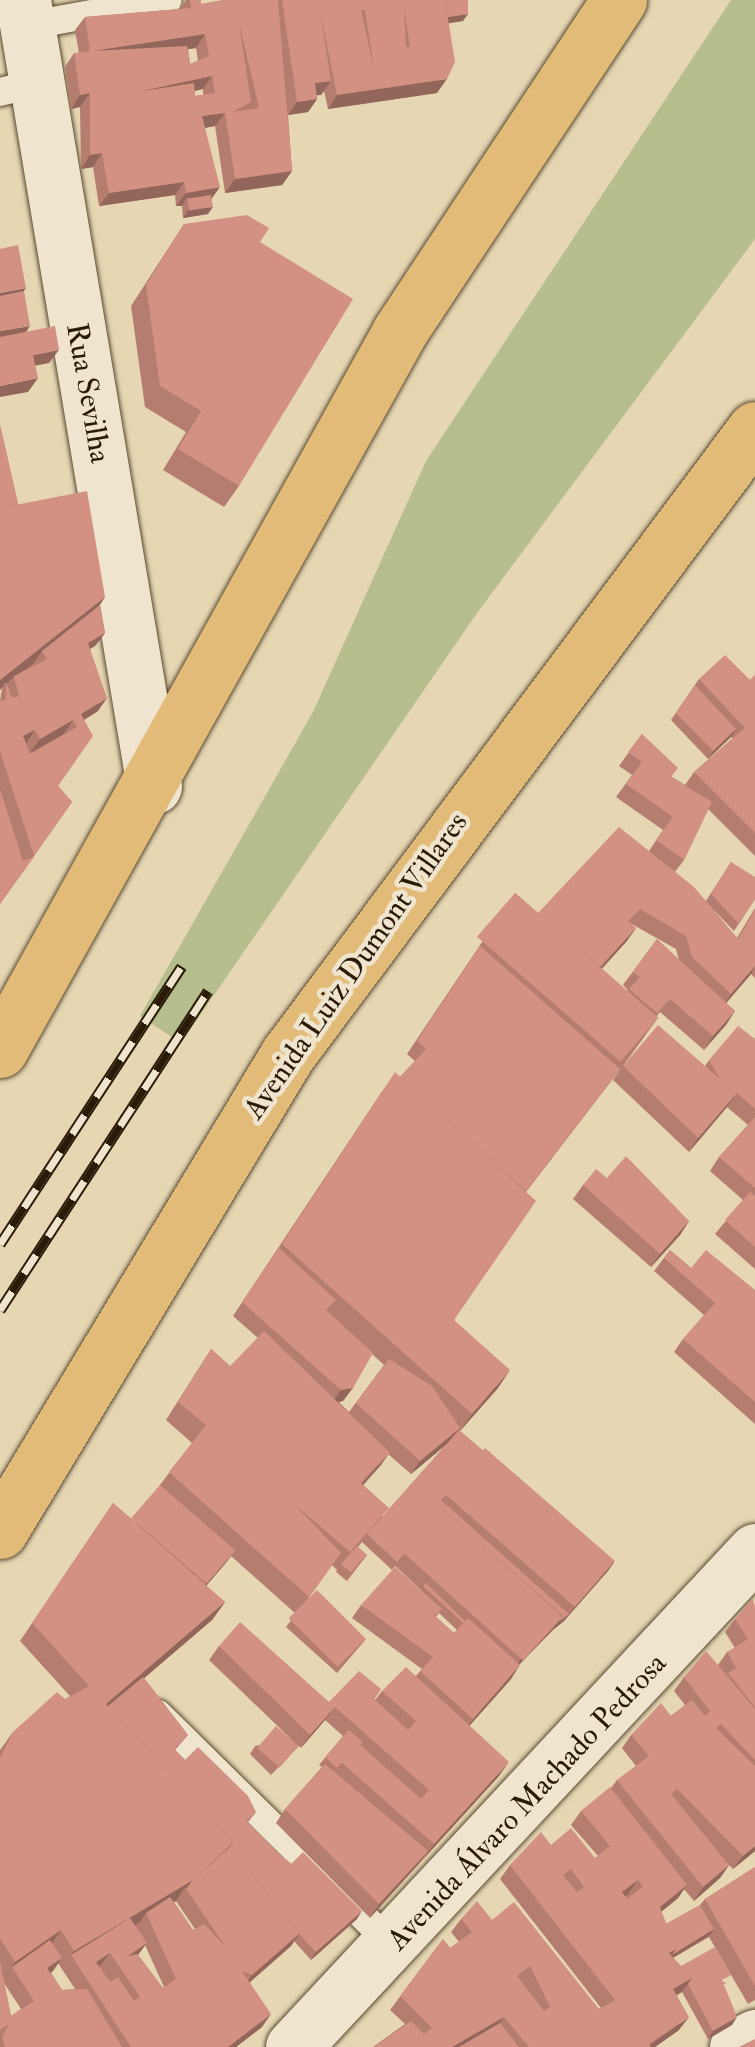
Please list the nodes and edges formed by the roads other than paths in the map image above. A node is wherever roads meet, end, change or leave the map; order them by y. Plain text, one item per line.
1 (168, 0) edge
2 (619, 0) edge
3 (24, 13) edge
4 (18, 88) edge
5 (755, 429) edge
6 (154, 786) junction
7 (0, 1050) edge
8 (0, 1532) edge
9 (755, 1551) edge
10 (150, 1706) edge
11 (394, 1947) junction
12 (755, 2036) edge
13 (293, 2047) edge
14 (737, 2047) edge

1 - 3 lane
2 - 6 main road
3 - 4 street, Rua Sevilha
4 - 6 street, Rua Sevilha
5 - 8 main road, Avenida Luiz Dumont Villares
6 - 7 main road
9 - 11 street, Avenida Álvaro Machado Pedrosa
10 - 11 lane
11 - 13 street, Avenida Álvaro Machado Pedrosa
12 - 14 street

